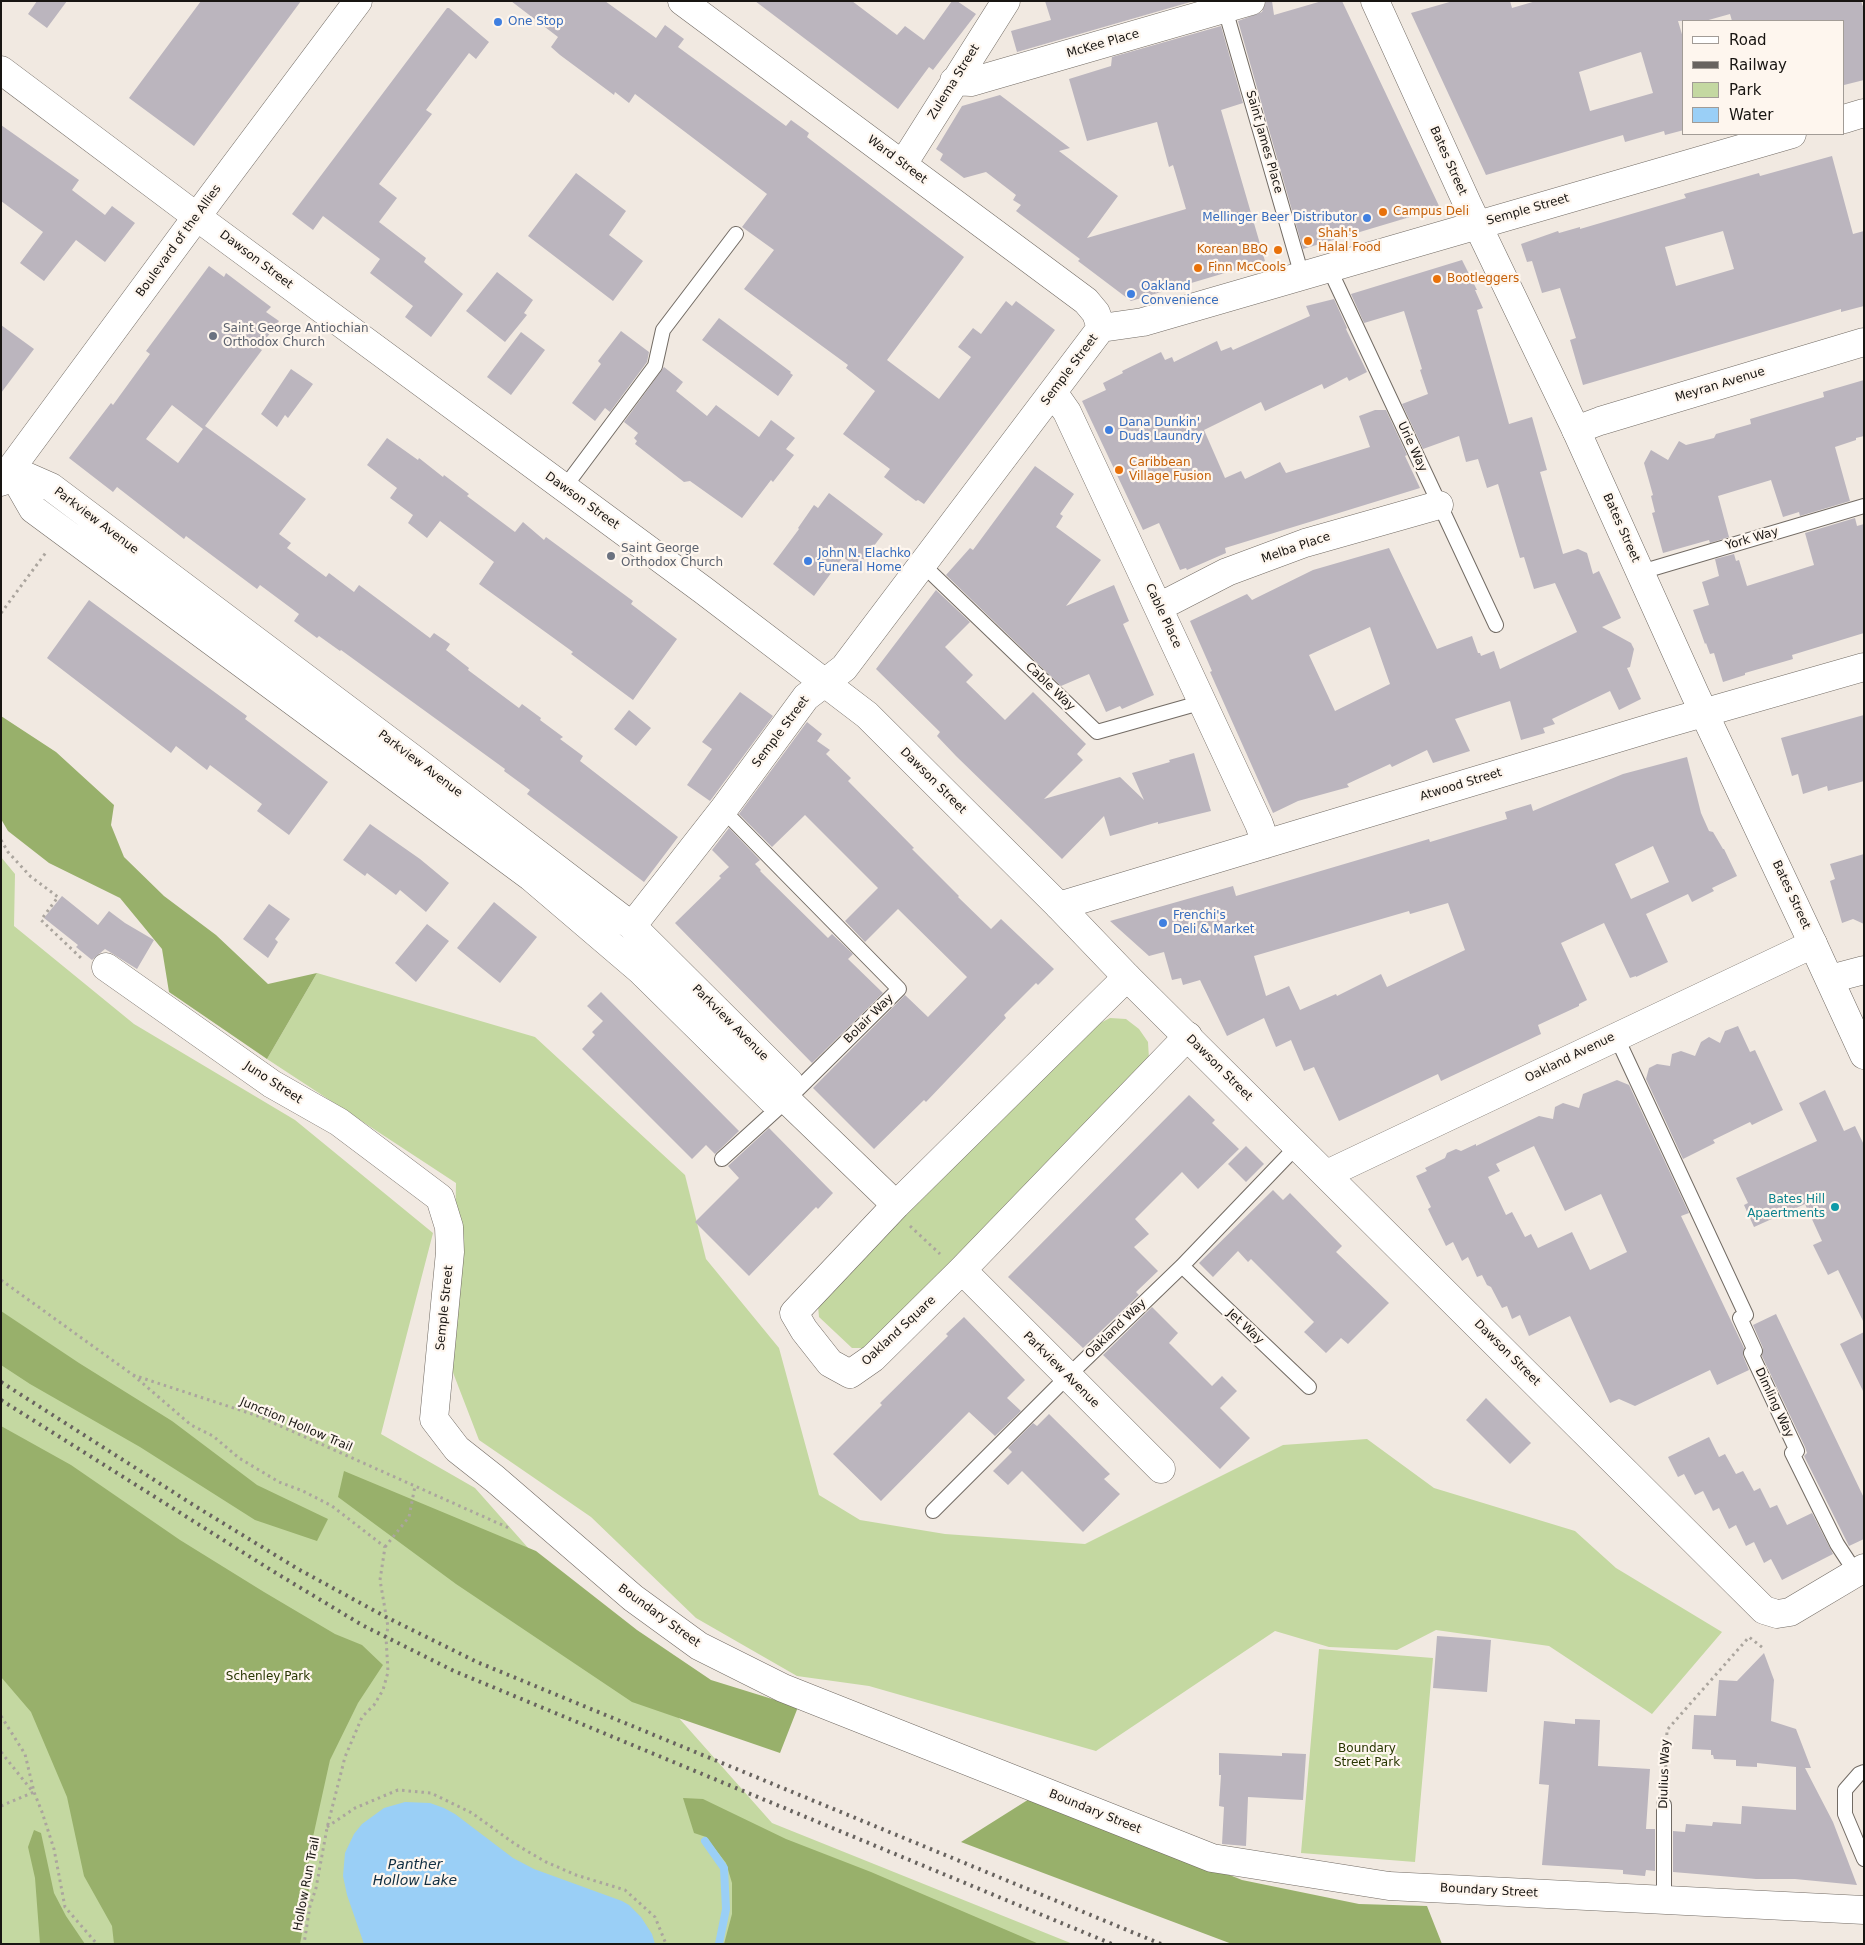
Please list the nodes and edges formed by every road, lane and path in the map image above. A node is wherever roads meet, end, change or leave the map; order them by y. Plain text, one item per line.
1 (358, 1) edge
2 (682, 1) edge
3 (1006, 1) edge
4 (1251, 1) edge
5 (1375, 1) edge
6 (1225, 9) junction
7 (1, 70) edge
8 (954, 81) junction
9 (1864, 113) edge
10 (1845, 119) edge
11 (1789, 135) edge
12 (904, 164) junction
13 (197, 217) junction
14 (1478, 225) junction
15 (736, 234) dead end
16 (1329, 268) junction
17 (1302, 276) junction
18 (1101, 328) junction
19 (1864, 342) edge
20 (1053, 392) junction
21 (1576, 430) junction
22 (4, 471) edge
23 (564, 488) junction
24 (1439, 505) junction
25 (1864, 506) edge
26 (48, 550) dead end
27 (923, 565) junction
28 (1641, 572) junction
29 (183, 587) junction
30 (1159, 607) junction
31 (167, 609) junction
32 (1, 613) edge
33 (1496, 625) dead end
34 (1864, 668) edge
35 (825, 682) junction
36 (302, 692) junction
37 (1203, 702) junction
38 (1704, 714) junction
39 (723, 810) junction
40 (1, 840) edge
41 (1266, 844) junction
42 (538, 868) junction
43 (1059, 906) junction
44 (632, 926) junction
45 (1813, 944) junction
46 (649, 960) junction
47 (106, 967) joint
48 (1864, 970) edge
49 (1127, 977) junction
50 (1830, 980) junction
51 (1188, 1036) junction
52 (1616, 1036) junction
53 (1864, 1055) edge
54 (787, 1100) junction
55 (1298, 1146) junction
56 (722, 1159) dead end
57 (1327, 1174) junction
58 (440, 1198) joint
59 (900, 1212) junction
60 (952, 1264) junction
61 (1182, 1266) junction
62 (1, 1280) edge
63 (133, 1375) junction
64 (1068, 1376) junction
65 (1309, 1387) dead end
66 (434, 1419) joint
67 (1161, 1469) dead end
68 (415, 1486) junction
69 (933, 1511) dead end
70 (515, 1531) dead end
71 (385, 1547) junction
72 (1860, 1571) edge
73 (1763, 1648) dead end
74 (1, 1716) edge
75 (1, 1752) edge
76 (1864, 1772) edge
77 (34, 1792) junction
78 (1664, 1805) joint
79 (1, 1806) edge
80 (327, 1828) junction
81 (1864, 1859) edge
82 (1664, 1901) junction
83 (1864, 1910) edge
84 (98, 1944) edge
85 (304, 1944) edge
86 (666, 1944) edge

1 - 13 street, Boulevard of the Allies
2 - 12 street, Ward Street
3 - 8 street, Zulema Street
4 - 6 street, McKee Place
5 - 14 street, Bates Street
6 - 8 street, McKee Place
6 - 17 lane, Saint James Place
7 - 13 street, Dawson Street
8 - 12 street, Zulema Street
9 - 10 street
11 - 14 street, Semple Street
12 - 18 street, Ward Street
13 - 22 street, Boulevard of the Allies
13 - 23 street, Dawson Street
14 - 16 street, Semple Street
14 - 21 street, Bates Street
15 - 23 lane
16 - 17 street, Semple Street
16 - 24 lane, Urie Way
17 - 18 street, Semple Street
18 - 20 street, Semple Street
19 - 21 street, Meyran Avenue
20 - 27 street, Semple Street
20 - 30 street, Cable Place
21 - 28 street, Bates Street
22 - 29 street, Parkview Avenue
22 - 31 street, Parkview Avenue
23 - 35 street, Dawson Street
24 - 30 street, Melba Place
24 - 33 lane, Urie Way
25 - 28 lane, York Way
26 - 32 path
27 - 35 street, Semple Street
27 - 37 lane, Cable Way
28 - 38 street, Bates Street
29 - 31 lane
29 - 36 street, Parkview Avenue
30 - 37 street, Cable Place
31 - 36 street, Parkview Avenue
34 - 38 street, Atwood Street
35 - 39 street, Semple Street
35 - 43 street, Dawson Street
36 - 42 street, Parkview Avenue
37 - 41 street, Cable Place
38 - 41 street, Atwood Street
38 - 45 street, Bates Street
39 - 44 street, Semple Street
39 - 54 lane, Bolair Way
40 - 47 path
41 - 43 street, Atwood Street
42 - 44 street, Parkview Avenue
42 - 46 street, Parkview Avenue
43 - 49 street, Dawson Street
44 - 46 street, Parkview Avenue
45 - 50 street, Bates Street
45 - 52 street, Oakland Avenue
46 - 54 street, Parkview Avenue
47 - 58 street, Juno Street
48 - 50 street
49 - 51 street, Dawson Street
49 - 59 street, Oakland Square
50 - 53 street, Bates Street
51 - 55 street, Dawson Street
51 - 60 street, Oakland Square
52 - 57 street, Oakland Avenue
52 - 72 lane, Dimling Way
54 - 56 lane, Bolair Way
54 - 59 street, Parkview Avenue
55 - 57 street, Dawson Street
55 - 61 lane, Oakland Way
57 - 72 street, Dawson Street
58 - 66 street, Semple Street
59 - 60 path
59 - 60 street, Oakland Square
60 - 64 street, Parkview Avenue
61 - 64 lane, Oakland Way
61 - 65 lane, Jet Way
62 - 63 path, Junction Hollow Trail
63 - 68 path, Junction Hollow Trail
63 - 71 path
64 - 67 street, Parkview Avenue
64 - 69 lane, Oakland Way
66 - 82 street, Boundary Street
68 - 70 path, Junction Hollow Trail
68 - 71 path
71 - 80 path, Hollow Run Trail
73 - 78 path, Diulius Way
74 - 77 path
75 - 77 path
76 - 81 lane
77 - 79 path
77 - 84 path
78 - 82 lane, Diulius Way
80 - 85 path, Hollow Run Trail
80 - 86 path
82 - 83 street, Boundary Street

